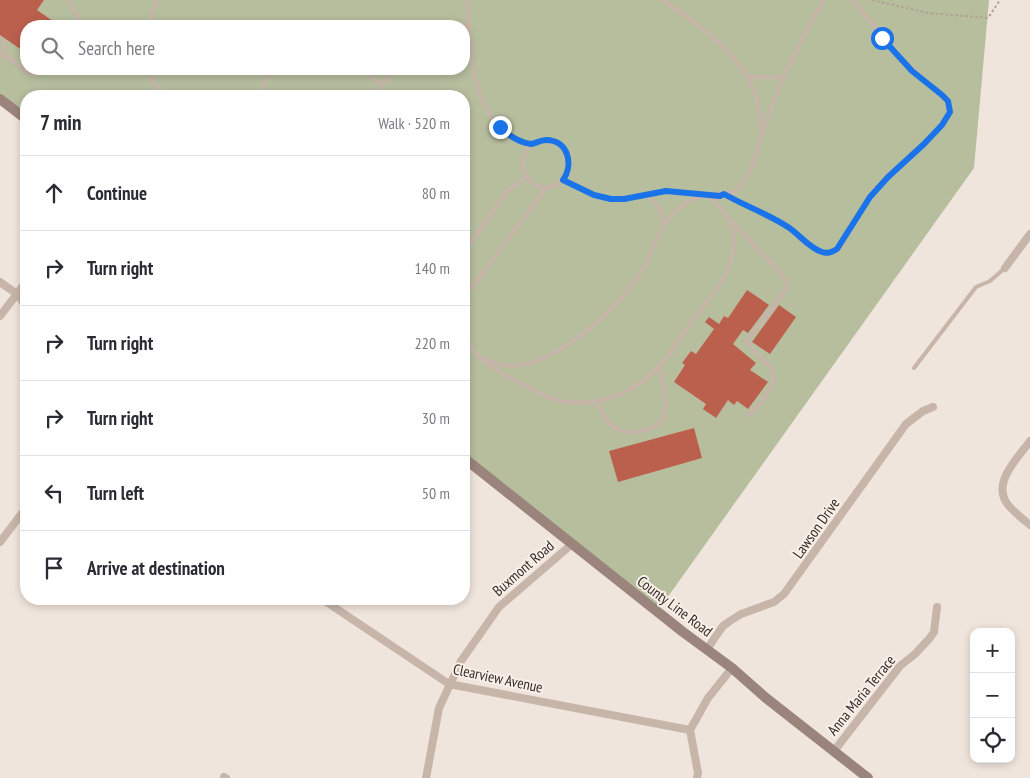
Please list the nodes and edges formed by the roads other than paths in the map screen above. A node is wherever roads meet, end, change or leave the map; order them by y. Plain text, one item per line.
1 (68, 0) edge
2 (157, 0) edge
3 (468, 0) edge
4 (662, 0) edge
5 (824, 0) edge
6 (853, 0) edge
7 (79, 20) edge
8 (149, 20) edge
9 (468, 20) edge
10 (0, 39) edge
11 (470, 39) edge
12 (2, 55) edge
13 (20, 67) edge
14 (149, 75) edge
15 (268, 75) edge
16 (368, 75) edge
17 (389, 75) edge
18 (783, 77) junction
19 (747, 78) junction
20 (382, 84) junction
21 (159, 90) edge
22 (262, 90) edge
23 (378, 90) edge
24 (0, 99) edge
25 (20, 114) edge
26 (762, 135) junction
27 (532, 144) junction
28 (526, 177) junction
29 (563, 180) junction
30 (548, 187) junction
31 (644, 195) junction
32 (722, 195) junction
33 (709, 196) junction
34 (728, 218) junction
35 (664, 225) junction
36 (1030, 234) edge
37 (470, 243) edge
38 (1005, 268) joint
39 (0, 282) edge
40 (20, 290) edge
41 (470, 290) edge
42 (17, 294) junction
43 (20, 298) edge
44 (0, 316) edge
45 (470, 345) edge
46 (483, 358) junction
47 (659, 366) junction
48 (914, 368) dead end
49 (595, 400) junction
50 (933, 407) dead end
51 (748, 416) dead end
52 (1030, 441) edge
53 (470, 463) edge
54 (20, 516) edge
55 (1030, 525) edge
56 (0, 542) edge
57 (572, 544) junction
58 (331, 605) edge
59 (937, 607) dead end
60 (707, 649) junction
61 (732, 668) junction
62 (449, 684) junction
63 (690, 730) junction
64 (834, 751) junction
65 (426, 778) edge
66 (696, 778) edge
67 (868, 778) edge

1 - 7 lane
2 - 8 lane
3 - 9 lane
4 - 19 lane
5 - 18 lane
6 - 32 lane
10 - 12 lane
11 - 27 lane
12 - 13 lane
14 - 21 lane
15 - 22 lane
16 - 20 lane
17 - 20 lane
18 - 19 lane
18 - 26 lane
19 - 26 lane
20 - 23 lane
24 - 25 main road
26 - 32 lane
27 - 28 lane
27 - 29 lane
28 - 30 lane
28 - 37 lane
29 - 30 lane
29 - 31 lane
30 - 41 lane
31 - 32 lane
31 - 35 lane
32 - 33 street
33 - 34 lane
33 - 35 lane
34 - 47 lane
34 - 51 lane
35 - 46 lane
36 - 38 street
38 - 48 lane
39 - 42 street
40 - 42 street
42 - 43 street
42 - 44 street
45 - 46 lane
46 - 49 lane
47 - 49 lane
47 - 49 lane
50 - 60 street, Lawson Drive
52 - 55 street
53 - 57 main road, County Line Road
54 - 56 street
57 - 60 main road, County Line Road
57 - 62 street, Buxmont Road
58 - 62 street, Clearview Avenue
59 - 64 street, Anna Maria Terrace
60 - 61 main road, County Line Road
61 - 63 street
61 - 64 main road, County Line Road
62 - 63 street, Clearview Avenue
62 - 65 street, Buxmont Road
63 - 66 street
64 - 67 main road, County Line Road

